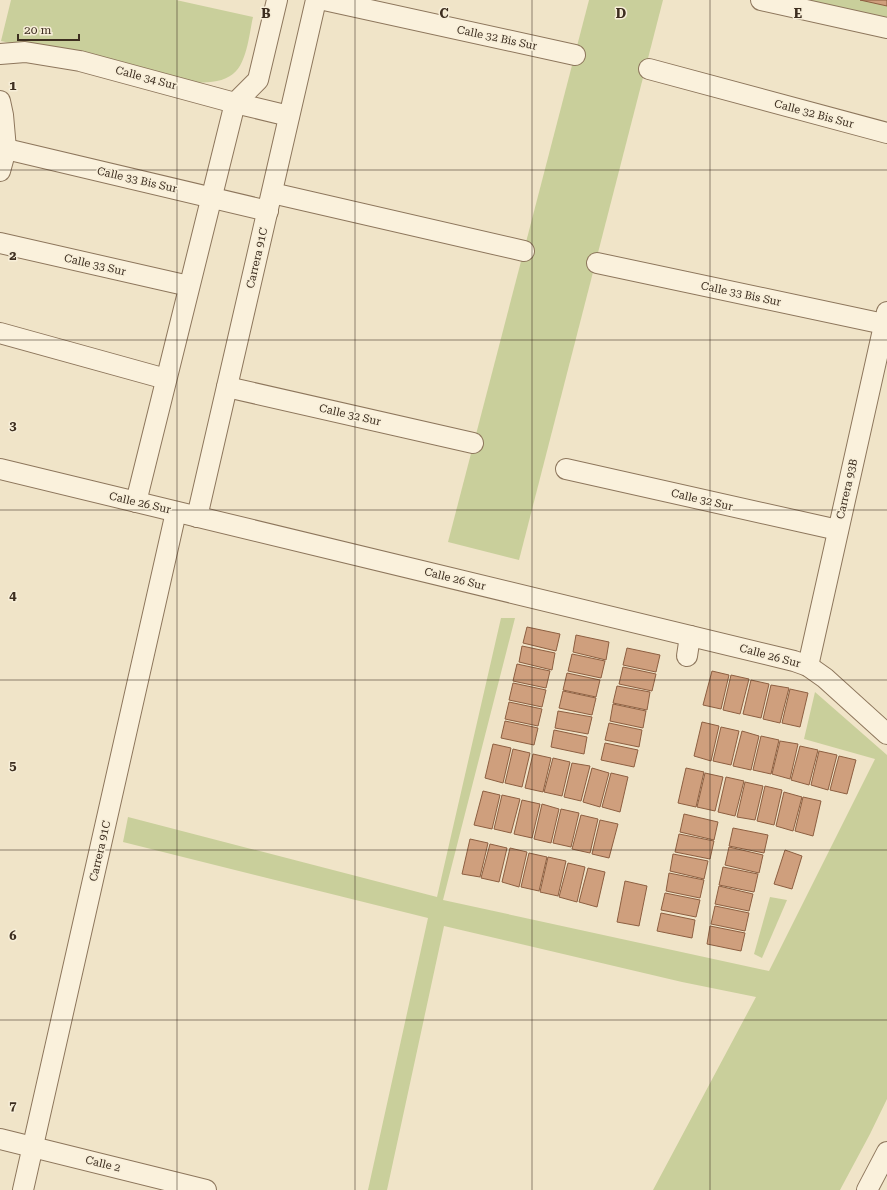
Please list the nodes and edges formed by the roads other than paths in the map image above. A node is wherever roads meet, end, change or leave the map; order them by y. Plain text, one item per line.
1 (277, 0) edge
2 (316, 0) edge
3 (324, 0) edge
4 (761, 0) edge
5 (887, 28) edge
6 (0, 54) edge
7 (575, 55) dead end
8 (649, 69) dead end
9 (0, 102) edge
10 (235, 103) junction
11 (290, 116) junction
12 (887, 133) edge
13 (6, 149) junction
14 (0, 171) edge
15 (211, 198) junction
16 (270, 202) junction
17 (0, 243) edge
18 (524, 251) dead end
19 (597, 263) dead end
20 (189, 286) junction
21 (886, 318) edge
22 (0, 333) edge
23 (166, 378) junction
24 (227, 387) junction
25 (473, 443) dead end
26 (0, 469) edge
27 (566, 469) dead end
28 (136, 502) junction
29 (176, 512) junction
30 (197, 517) junction
31 (838, 530) junction
32 (690, 636) junction
33 (687, 656) dead end
34 (808, 666) junction
35 (887, 734) edge
36 (0, 1138) edge
37 (34, 1147) junction
38 (887, 1152) edge
39 (869, 1188) edge
40 (23, 1190) edge
41 (206, 1190) edge

1 - 10 street
2 - 11 street, Carrera 91C
3 - 7 street, Calle 32 Bis Sur
4 - 5 street
6 - 10 street, Calle 34 Sur
8 - 12 street, Calle 32 Bis Sur
9 - 13 street
10 - 11 street, Calle 34 Sur
10 - 15 street
11 - 16 street, Carrera 91C
13 - 14 street
13 - 15 street, Calle 33 Bis Sur
15 - 16 street, Calle 33 Bis Sur
15 - 20 street
16 - 18 street, Calle 33 Bis Sur
16 - 24 street, Carrera 91C
17 - 20 street, Calle 33 Sur
19 - 21 street, Calle 33 Bis Sur
20 - 23 street
21 - 31 street, Carrera 93B
22 - 23 street
23 - 28 street
24 - 25 street, Calle 32 Sur
24 - 30 street, Carrera 91C
26 - 28 street, Calle 26 Sur
27 - 31 street, Calle 32 Sur
28 - 29 street, Calle 26 Sur
29 - 30 street, Calle 26 Sur
29 - 37 street, Carrera 91C
30 - 32 street, Calle 26 Sur
31 - 34 street, Carrera 93B
32 - 33 street
32 - 34 street, Calle 26 Sur
34 - 35 street, Calle 26 Sur
36 - 37 street, Calle 2
37 - 40 street, Carrera 91C
37 - 41 street, Calle 2
38 - 39 street

